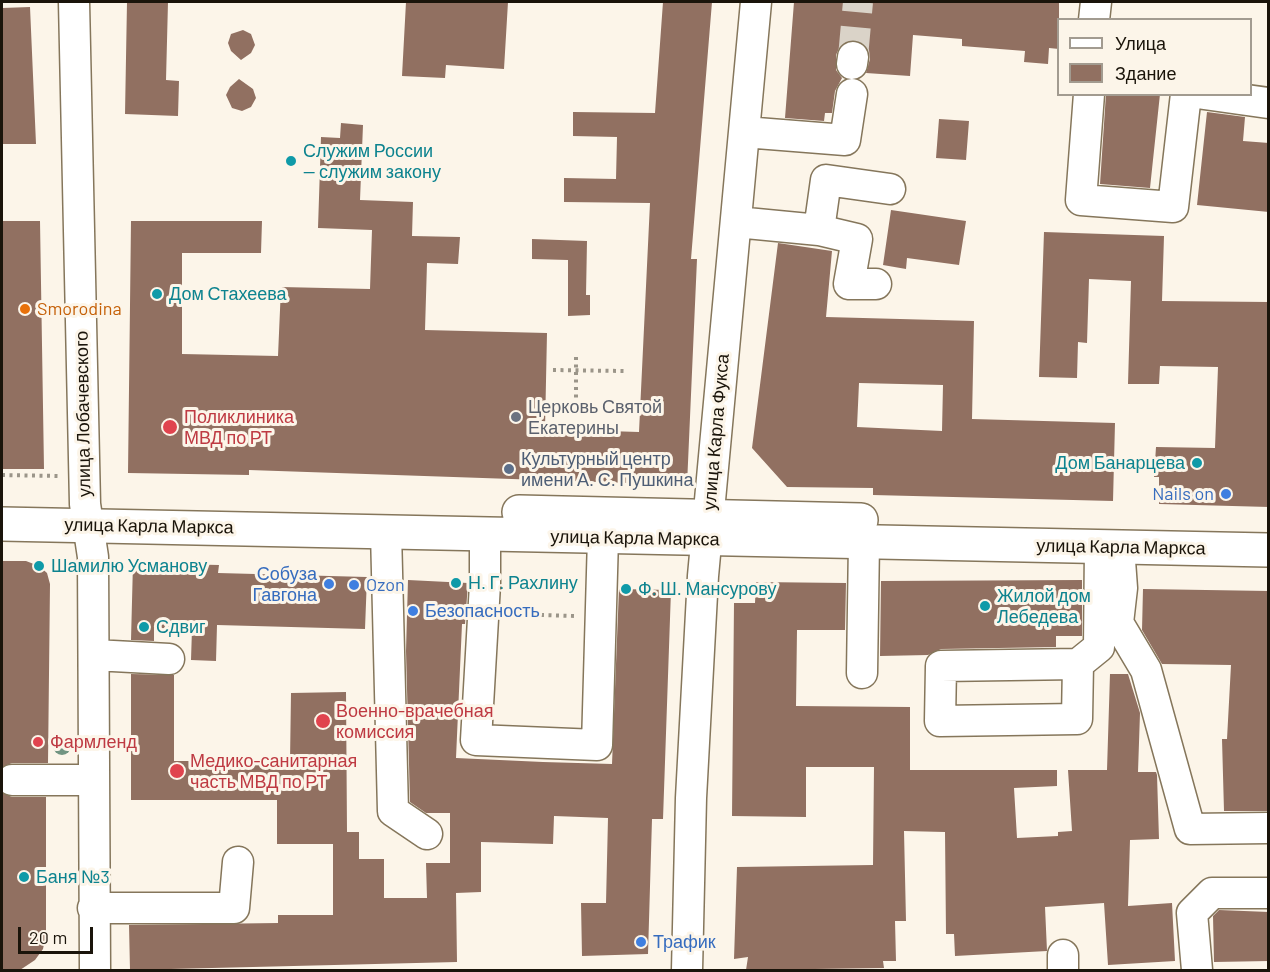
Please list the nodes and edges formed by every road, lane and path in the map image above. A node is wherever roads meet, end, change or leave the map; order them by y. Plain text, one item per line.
1 (74, 2) edge
2 (756, 2) edge
3 (1096, 2) edge
4 (1094, 18) edge
5 (852, 94) dead end
6 (1089, 96) edge
7 (1186, 96) edge
8 (1218, 96) edge
9 (1269, 103) edge
10 (744, 132) junction
11 (890, 189) dead end
12 (736, 222) junction
13 (819, 230) junction
14 (876, 284) dead end
15 (576, 356) dead end
16 (577, 368) junction
17 (553, 370) dead end
18 (624, 371) dead end
19 (576, 405) dead end
20 (2, 475) edge
21 (63, 476) dead end
22 (2, 502) edge
23 (87, 515) junction
24 (2, 524) edge
25 (707, 528) junction
26 (1269, 530) edge
27 (386, 532) junction
28 (485, 534) junction
29 (603, 538) junction
30 (864, 542) junction
31 (1109, 547) junction
32 (1269, 550) edge
33 (483, 613) junction
34 (600, 616) junction
35 (94, 655) junction
36 (169, 659) dead end
37 (1078, 664) junction
38 (862, 673) dead end
39 (12, 780) dead end
40 (93, 780) junction
41 (1269, 828) edge
42 (427, 834) dead end
43 (238, 862) dead end
44 (1269, 893) edge
45 (93, 908) junction
46 (95, 970) edge
47 (687, 970) edge
48 (1197, 970) edge

1 - 23 street, улица Лобачевского
2 - 10 street, улица Карла Фукса
3 - 4 street
5 - 10 street
6 - 7 street
8 - 9 street
10 - 12 street, улица Карла Фукса
11 - 13 street
12 - 13 street
12 - 25 street, улица Карла Фукса
13 - 14 street
15 - 16 path
16 - 17 path
16 - 18 path
16 - 19 path
20 - 21 path
22 - 23 main road, улица Карла Маркса
23 - 24 main road, улица Карла Маркса
23 - 25 main road, улица Карла Маркса
23 - 27 main road, улица Карла Маркса
23 - 35 street, улица Лобачевского
25 - 26 main road, улица Карла Маркса
25 - 29 main road, улица Карла Маркса
25 - 30 main road, улица Карла Маркса
25 - 47 street, улица Карла Фукса
27 - 28 main road, улица Карла Маркса
27 - 42 street
28 - 29 main road, улица Карла Маркса
28 - 33 street
29 - 34 street
30 - 31 main road, улица Карла Маркса
30 - 38 street
31 - 32 main road, улица Карла Маркса
31 - 37 street
31 - 41 street
33 - 34 path
33 - 34 street
35 - 36 street
35 - 40 street, улица Лобачевского
37 - 37 street
39 - 40 street
40 - 45 street, улица Лобачевского
43 - 45 street
44 - 48 street
45 - 46 street, улица Лобачевского

